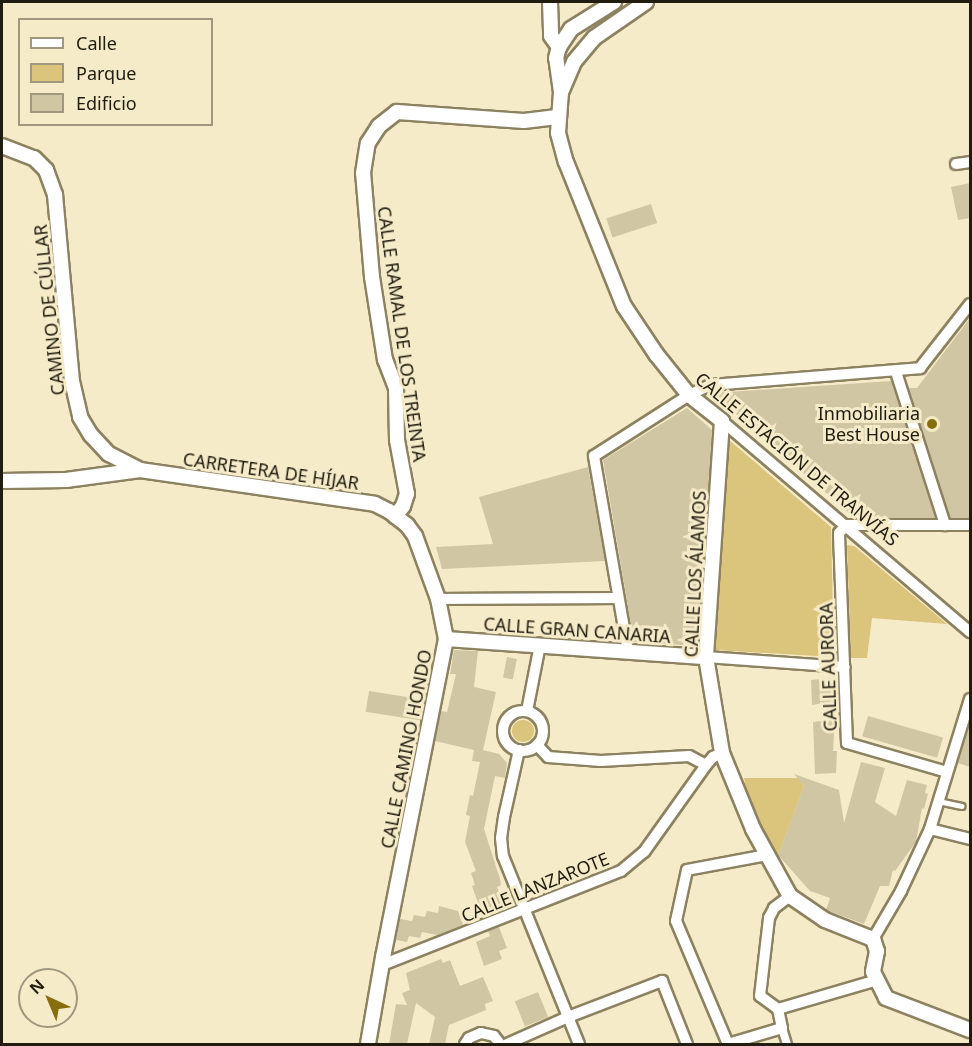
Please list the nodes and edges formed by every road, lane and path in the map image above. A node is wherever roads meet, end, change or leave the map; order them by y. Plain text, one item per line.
1 (550, 2) edge
2 (614, 2) edge
3 (646, 2) edge
4 (594, 38) junction
5 (559, 47) junction
6 (561, 92) junction
7 (557, 117) junction
8 (2, 146) edge
9 (970, 162) edge
10 (956, 164) dead end
11 (970, 304) edge
12 (896, 372) junction
13 (689, 395) junction
14 (722, 421) junction
15 (140, 470) junction
16 (2, 481) edge
17 (395, 516) junction
18 (846, 525) junction
19 (945, 525) junction
20 (970, 525) edge
21 (618, 598) junction
22 (438, 599) junction
23 (970, 632) edge
24 (446, 639) junction
25 (540, 645) junction
26 (628, 651) junction
27 (706, 657) junction
28 (845, 667) junction
29 (970, 699) edge
30 (526, 711) junction
31 (537, 745) junction
32 (519, 750) junction
33 (722, 753) junction
34 (706, 765) junction
35 (947, 772) junction
36 (938, 801) junction
37 (961, 806) dead end
38 (930, 830) junction
39 (970, 839) edge
40 (767, 855) junction
41 (790, 897) junction
42 (523, 910) junction
43 (873, 939) junction
44 (382, 965) junction
45 (877, 980) junction
46 (778, 1009) junction
47 (568, 1017) junction
48 (782, 1028) junction
49 (970, 1030) edge
50 (368, 1044) edge
51 (465, 1044) edge
52 (500, 1044) edge
53 (507, 1044) edge
54 (579, 1044) edge
55 (687, 1044) edge
56 (727, 1044) edge
57 (787, 1044) edge

1 - 5 street
2 - 5 street
3 - 4 street
4 - 5 street
4 - 6 street
5 - 6 street
6 - 7 street, CALLE ESTACIÓN DE TRANVÍAS
7 - 13 street, CALLE ESTACIÓN DE TRANVÍAS
7 - 17 street, CALLE RAMAL DE LOS TREINTA
8 - 15 street, CAMINO DE CÚLLAR
9 - 10 street
11 - 12 street
12 - 13 street
12 - 19 street
13 - 14 street, CALLE ESTACIÓN DE TRANVÍAS
13 - 21 street
14 - 18 street, CALLE ESTACIÓN DE TRANVÍAS
14 - 27 street, CALLE LOS ÁLAMOS
15 - 16 street
15 - 17 street, CARRETERA DE HÍJAR
17 - 22 street, CALLE CAMINO HONDO
18 - 19 street
18 - 23 street, CALLE ESTACIÓN DE TRANVÍAS
18 - 28 street, CALLE AURORA
19 - 20 street
21 - 22 street
21 - 26 street
22 - 24 street, CALLE CAMINO HONDO
24 - 25 street, CALLE GRAN CANARIA
24 - 44 street, CALLE CAMINO HONDO
25 - 26 street, CALLE GRAN CANARIA
25 - 30 street
26 - 27 street, CALLE GRAN CANARIA
27 - 28 street
27 - 33 street, CALLE LOS ÁLAMOS
28 - 35 street, CALLE AURORA
29 - 35 street
30 - 31 street
30 - 32 street
31 - 32 street
31 - 34 street
32 - 42 street
33 - 34 street, CALLE LANZAROTE
33 - 40 street, CALLE LOS ÁLAMOS
34 - 42 street, CALLE LANZAROTE
35 - 36 street
36 - 37 lane
36 - 38 street
38 - 39 street
38 - 43 street
40 - 41 street, CALLE LOS ÁLAMOS
40 - 56 street
41 - 43 street, CALLE LOS ÁLAMOS
41 - 46 street
42 - 44 street, CALLE LANZAROTE
42 - 47 street
43 - 45 street
44 - 50 street, CALLE CAMINO HONDO
45 - 46 street
45 - 49 street
46 - 48 street
47 - 53 street
47 - 54 street
47 - 55 street
48 - 56 street
48 - 57 street
51 - 52 street

